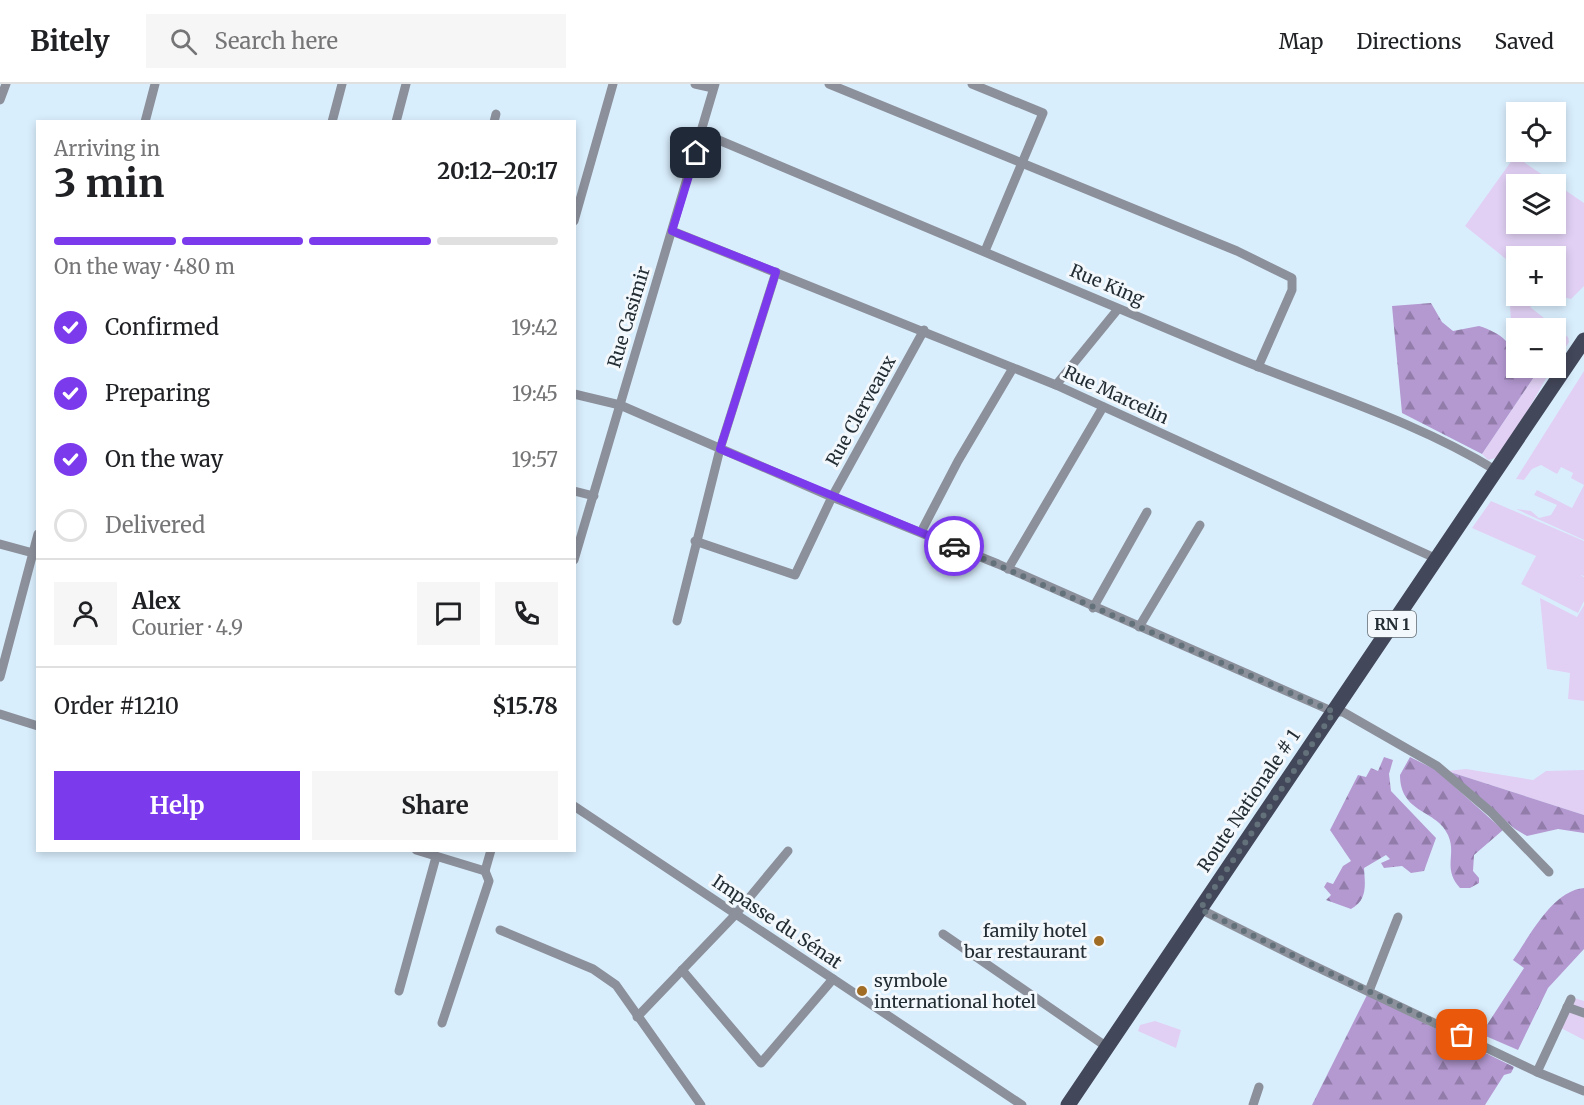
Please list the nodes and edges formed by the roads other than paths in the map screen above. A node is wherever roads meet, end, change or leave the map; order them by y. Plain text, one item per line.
1 (6, 84) edge
2 (155, 84) edge
3 (342, 84) edge
4 (406, 84) edge
5 (613, 84) edge
6 (695, 84) edge
7 (830, 84) edge
8 (972, 84) edge
9 (714, 86) edge
10 (0, 100) edge
11 (146, 120) edge
12 (333, 120) edge
13 (397, 120) edge
14 (702, 133) junction
15 (1022, 163) junction
16 (576, 214) edge
17 (672, 231) junction
18 (985, 251) junction
19 (776, 272) junction
20 (1118, 309) junction
21 (924, 330) junction
22 (1584, 340) edge
23 (1258, 367) junction
24 (1013, 368) junction
25 (1056, 385) junction
26 (576, 394) edge
27 (620, 405) junction
28 (1103, 407) junction
29 (720, 449) junction
30 (1497, 471) junction
31 (576, 492) edge
32 (594, 496) junction
33 (832, 497) junction
34 (1147, 512) dead end
35 (1200, 525) dead end
36 (921, 532) junction
37 (695, 541) junction
38 (36, 542) edge
39 (0, 544) edge
40 (33, 553) junction
41 (576, 554) edge
42 (1437, 559) junction
43 (1008, 569) junction
44 (26, 583) junction
45 (36, 586) edge
46 (1093, 608) junction
47 (677, 621) dead end
48 (1139, 627) junction
49 (0, 677) edge
50 (1334, 712) junction
51 (0, 714) edge
52 (36, 725) edge
53 (576, 807) edge
54 (788, 851) dead end
55 (422, 852) edge
56 (490, 852) edge
57 (436, 857) junction
58 (485, 871) junction
59 (1549, 872) dead end
60 (1200, 909) junction
61 (735, 915) junction
62 (1398, 917) dead end
63 (500, 930) dead end
64 (943, 934) dead end
65 (682, 970) junction
66 (832, 979) junction
67 (399, 991) dead end
68 (1369, 991) junction
69 (1584, 1013) edge
70 (638, 1017) junction
71 (442, 1023) dead end
72 (1107, 1047) junction
73 (1537, 1071) junction
74 (1259, 1087) dead end
75 (1584, 1091) edge
76 (701, 1105) edge
77 (1022, 1105) edge
78 (1068, 1105) edge
79 (1253, 1105) edge

1 - 10 street
2 - 11 street
3 - 12 street
4 - 13 street
5 - 16 street
6 - 9 street
7 - 15 street
8 - 15 street
9 - 14 street, Rue Casimir
14 - 17 street, Rue Casimir
14 - 18 street, Rue King
15 - 18 street
15 - 23 street
17 - 19 street, Rue Marcelin
17 - 27 street, Rue Casimir
18 - 20 street, Rue King
19 - 21 street, Rue Marcelin
19 - 29 street
20 - 23 street, Rue King
20 - 25 street
21 - 24 street, Rue Marcelin
21 - 33 street, Rue Clerveaux
22 - 30 main road, Route Nationale # 1 / RN 1
23 - 30 street, Rue King
24 - 25 street, Rue Marcelin
24 - 36 street
25 - 28 street, Rue Marcelin
26 - 27 street
27 - 29 street
27 - 32 street, Rue Casimir
28 - 42 street, Rue Marcelin
28 - 43 street
29 - 33 street
29 - 37 street
30 - 42 main road, Route Nationale # 1 / RN 1
31 - 32 street
32 - 41 street, Rue Casimir
33 - 36 street
33 - 37 street, Rue Clerveaux
34 - 46 street
35 - 48 street
36 - 43 street
37 - 47 street
38 - 40 street
39 - 40 street
40 - 44 street
42 - 50 main road, Route Nationale # 1 / RN 1
43 - 46 street
44 - 45 street
44 - 49 street
46 - 48 street
48 - 50 street
50 - 59 street
50 - 60 main road, Route Nationale # 1 / RN 1
51 - 52 street
53 - 61 street, Impasse du Sénat
54 - 61 street
55 - 57 street
56 - 58 street
57 - 58 street
57 - 67 street
58 - 71 street
60 - 68 street
60 - 72 main road, Route Nationale # 1 / RN 1
61 - 65 street
61 - 66 street, Impasse du Sénat
62 - 68 street
63 - 70 street
64 - 72 street
65 - 66 street
65 - 70 street
66 - 77 street, Impasse du Sénat
68 - 73 street
69 - 73 street
70 - 76 street
72 - 78 main road, Route Nationale # 1 / RN 1
73 - 75 street
74 - 79 street

